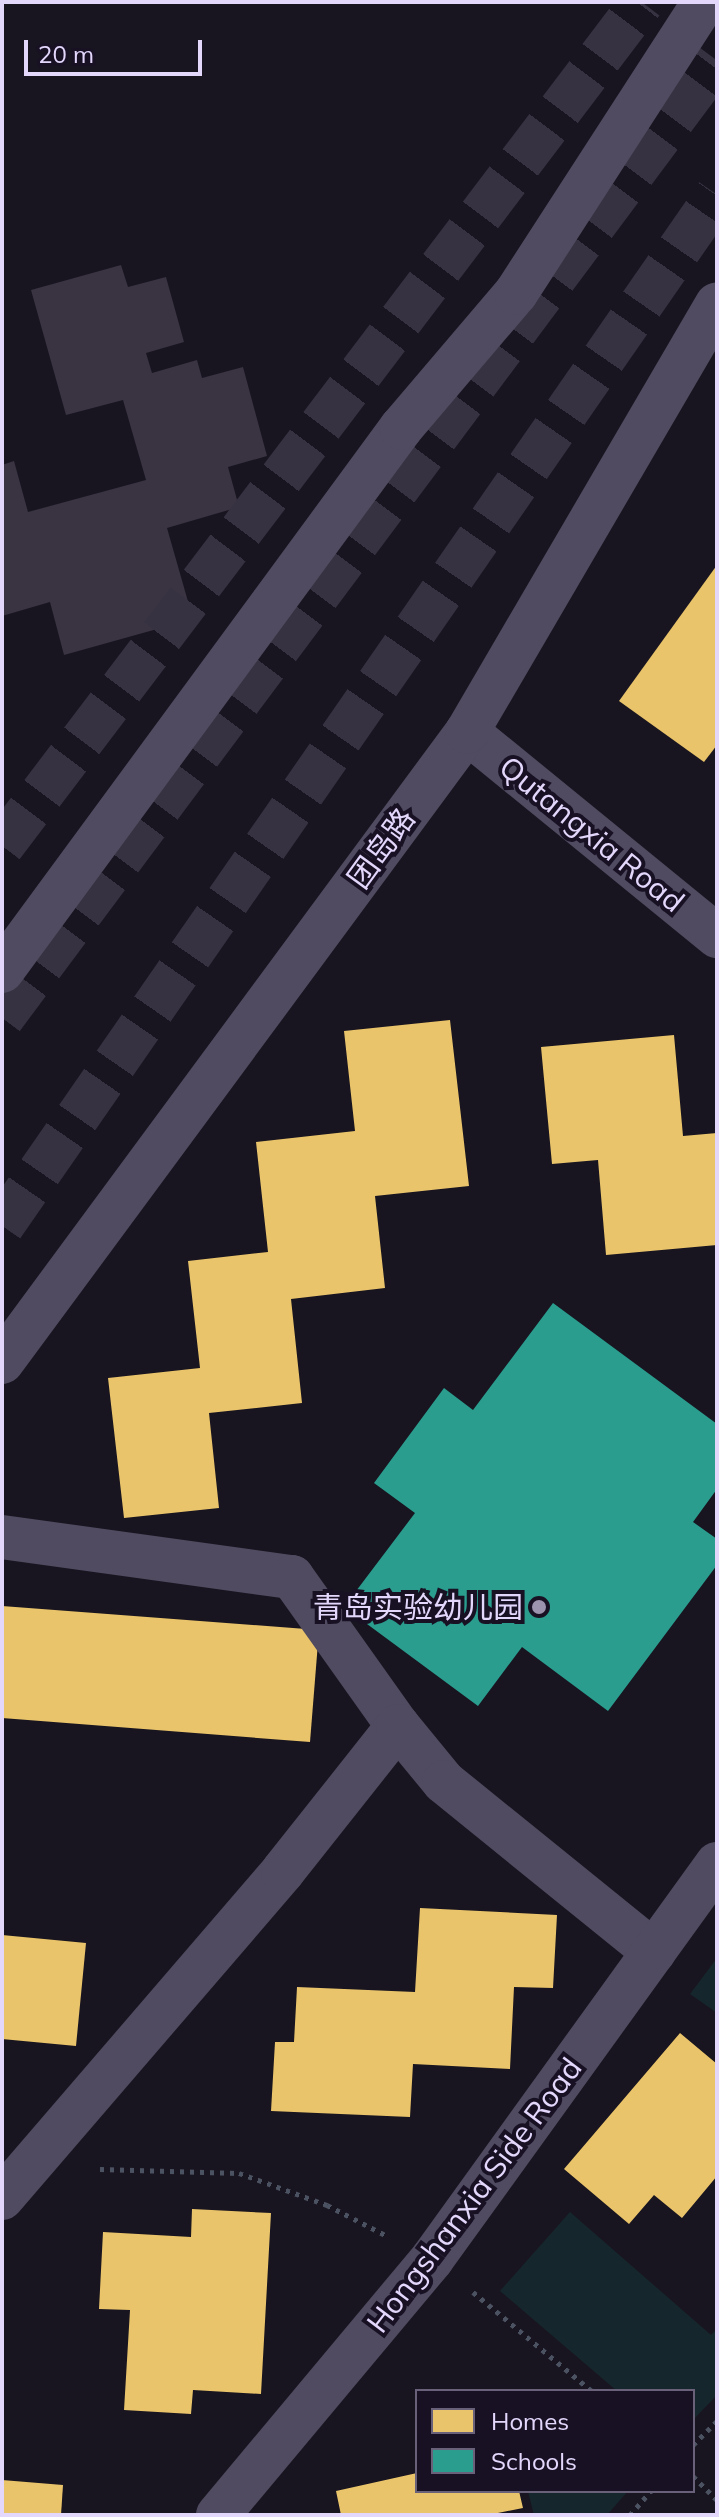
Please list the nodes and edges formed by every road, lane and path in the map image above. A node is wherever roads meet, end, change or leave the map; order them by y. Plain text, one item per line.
1 (704, 2) edge
2 (717, 305) edge
3 (467, 732) junction
4 (717, 936) edge
5 (2, 971) edge
6 (2, 1362) edge
7 (2, 1537) edge
8 (398, 1726) junction
9 (717, 1864) edge
10 (654, 1952) junction
11 (13, 2182) edge
12 (432, 2259) junction
13 (590, 2389) edge
14 (717, 2421) edge
15 (695, 2443) edge
16 (695, 2478) edge
17 (649, 2493) edge
18 (717, 2500) edge
19 (218, 2515) edge
20 (630, 2515) edge

1 - 5 street
2 - 3 street, 团岛路
3 - 4 street, Qutangxia Road
3 - 6 street, 团岛路
7 - 8 street
8 - 10 street
8 - 11 street
9 - 10 street, Hongshanxia Side Road
10 - 12 street, Hongshanxia Side Road
11 - 12 path
12 - 13 path
12 - 19 street, Hongshanxia Side Road
14 - 15 path
16 - 18 path
17 - 20 path

